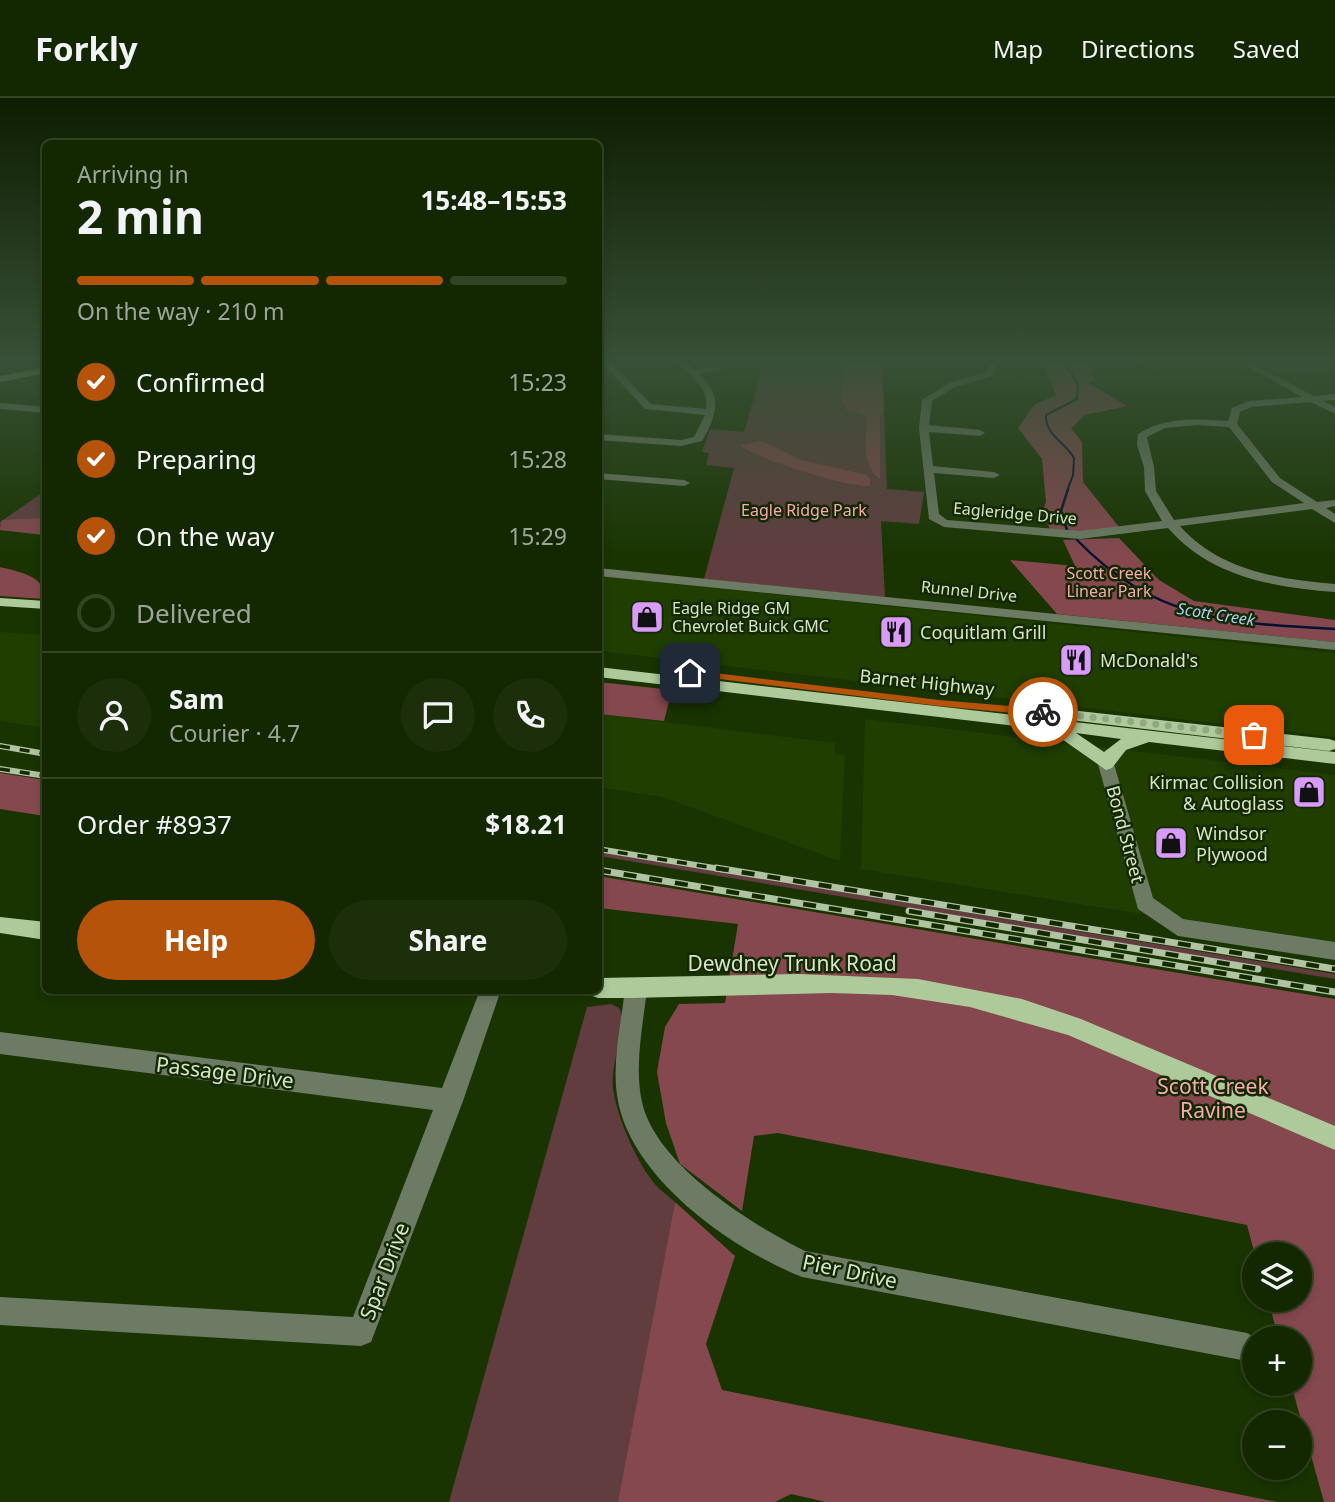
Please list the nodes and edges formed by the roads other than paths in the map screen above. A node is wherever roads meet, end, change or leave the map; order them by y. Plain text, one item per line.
1 (703, 428) edge
2 (924, 428) joint
3 (1157, 428) edge
4 (1235, 428) edge
5 (980, 433) dead end
6 (602, 437) edge
7 (927, 469) junction
8 (994, 475) dead end
9 (602, 476) edge
10 (684, 483) dead end
11 (1335, 503) edge
12 (1316, 505) junction
13 (1335, 519) edge
14 (1173, 524) junction
15 (602, 572) edge
16 (1335, 588) edge
17 (0, 603) edge
18 (42, 605) edge
19 (0, 611) edge
20 (42, 612) edge
21 (1335, 646) edge
22 (602, 661) edge
23 (602, 672) edge
24 (1038, 723) junction
25 (1104, 724) junction
26 (1155, 736) junction
27 (1335, 746) edge
28 (1335, 758) edge
29 (1106, 764) junction
30 (0, 925) edge
31 (42, 930) edge
32 (1335, 951) edge
33 (602, 988) edge
34 (636, 989) junction
35 (490, 994) edge
36 (0, 1043) edge
37 (451, 1101) junction
38 (1335, 1138) edge
39 (0, 1311) edge
40 (1242, 1346) edge

1 - 6 street
2 - 5 street
2 - 7 street, Eagleridge Drive
3 - 14 street
4 - 12 street
7 - 8 street
7 - 14 street, Eagleridge Drive
9 - 10 street
11 - 12 street, Eagleridge Drive
12 - 13 street
12 - 14 street, Eagleridge Drive
14 - 16 street
15 - 21 street, Runnel Drive
17 - 18 main road
19 - 20 main road
22 - 25 main road, Barnet Highway
23 - 24 main road, Barnet Highway
24 - 25 main road, Barnet Highway
24 - 29 main road
25 - 26 main road, Barnet Highway
25 - 27 main road, Barnet Highway
25 - 29 main road
26 - 28 main road, Barnet Highway
26 - 29 main road
29 - 32 street, Bond Street
30 - 31 main road
33 - 34 main road, Dewdney Trunk Road
34 - 38 main road, Dewdney Trunk Road
34 - 40 street, Pier Drive
35 - 37 street, Spar Drive
36 - 37 street, Passage Drive
37 - 39 street, Spar Drive

